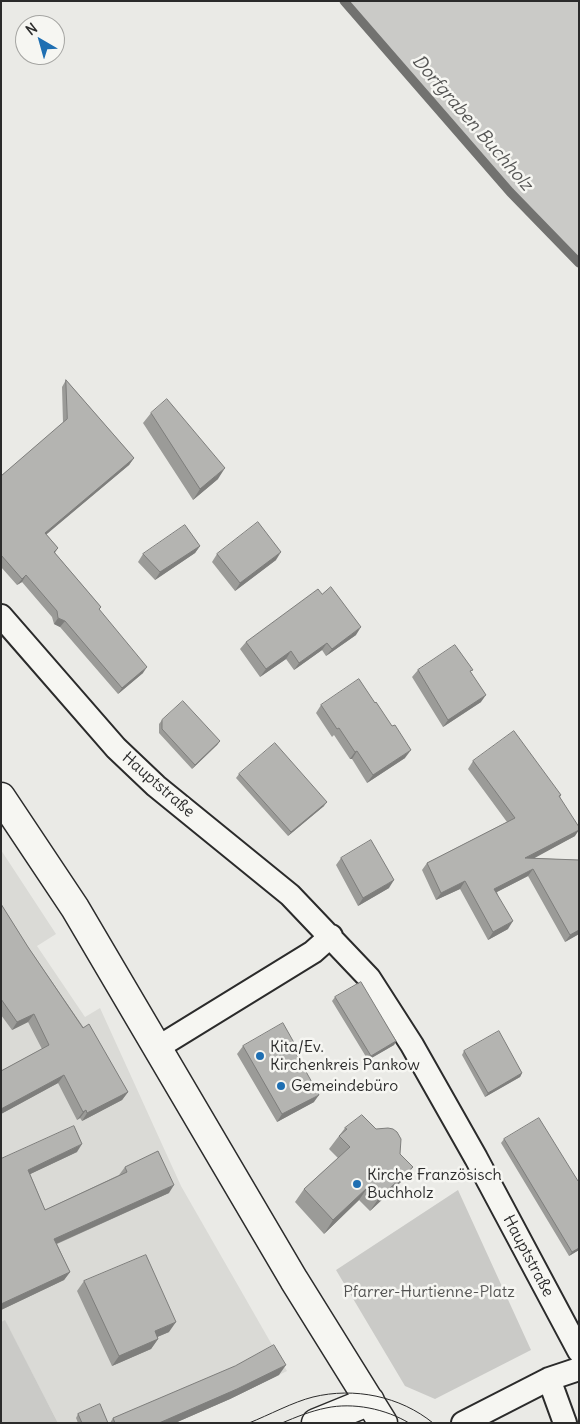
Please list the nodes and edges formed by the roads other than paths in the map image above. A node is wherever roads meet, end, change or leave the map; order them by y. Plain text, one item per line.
1 (1, 616) edge
2 (1, 798) edge
3 (331, 936) junction
4 (157, 1048) junction
5 (579, 1351) edge
6 (579, 1369) edge
7 (549, 1380) junction
8 (376, 1412) edge
9 (316, 1423) edge
10 (463, 1423) edge
11 (565, 1423) edge

1 - 3 street, Hauptstraße
2 - 4 main road
3 - 4 street
3 - 5 street, Hauptstraße
4 - 8 main road
6 - 7 street
7 - 10 street
7 - 11 street
8 - 9 main road

